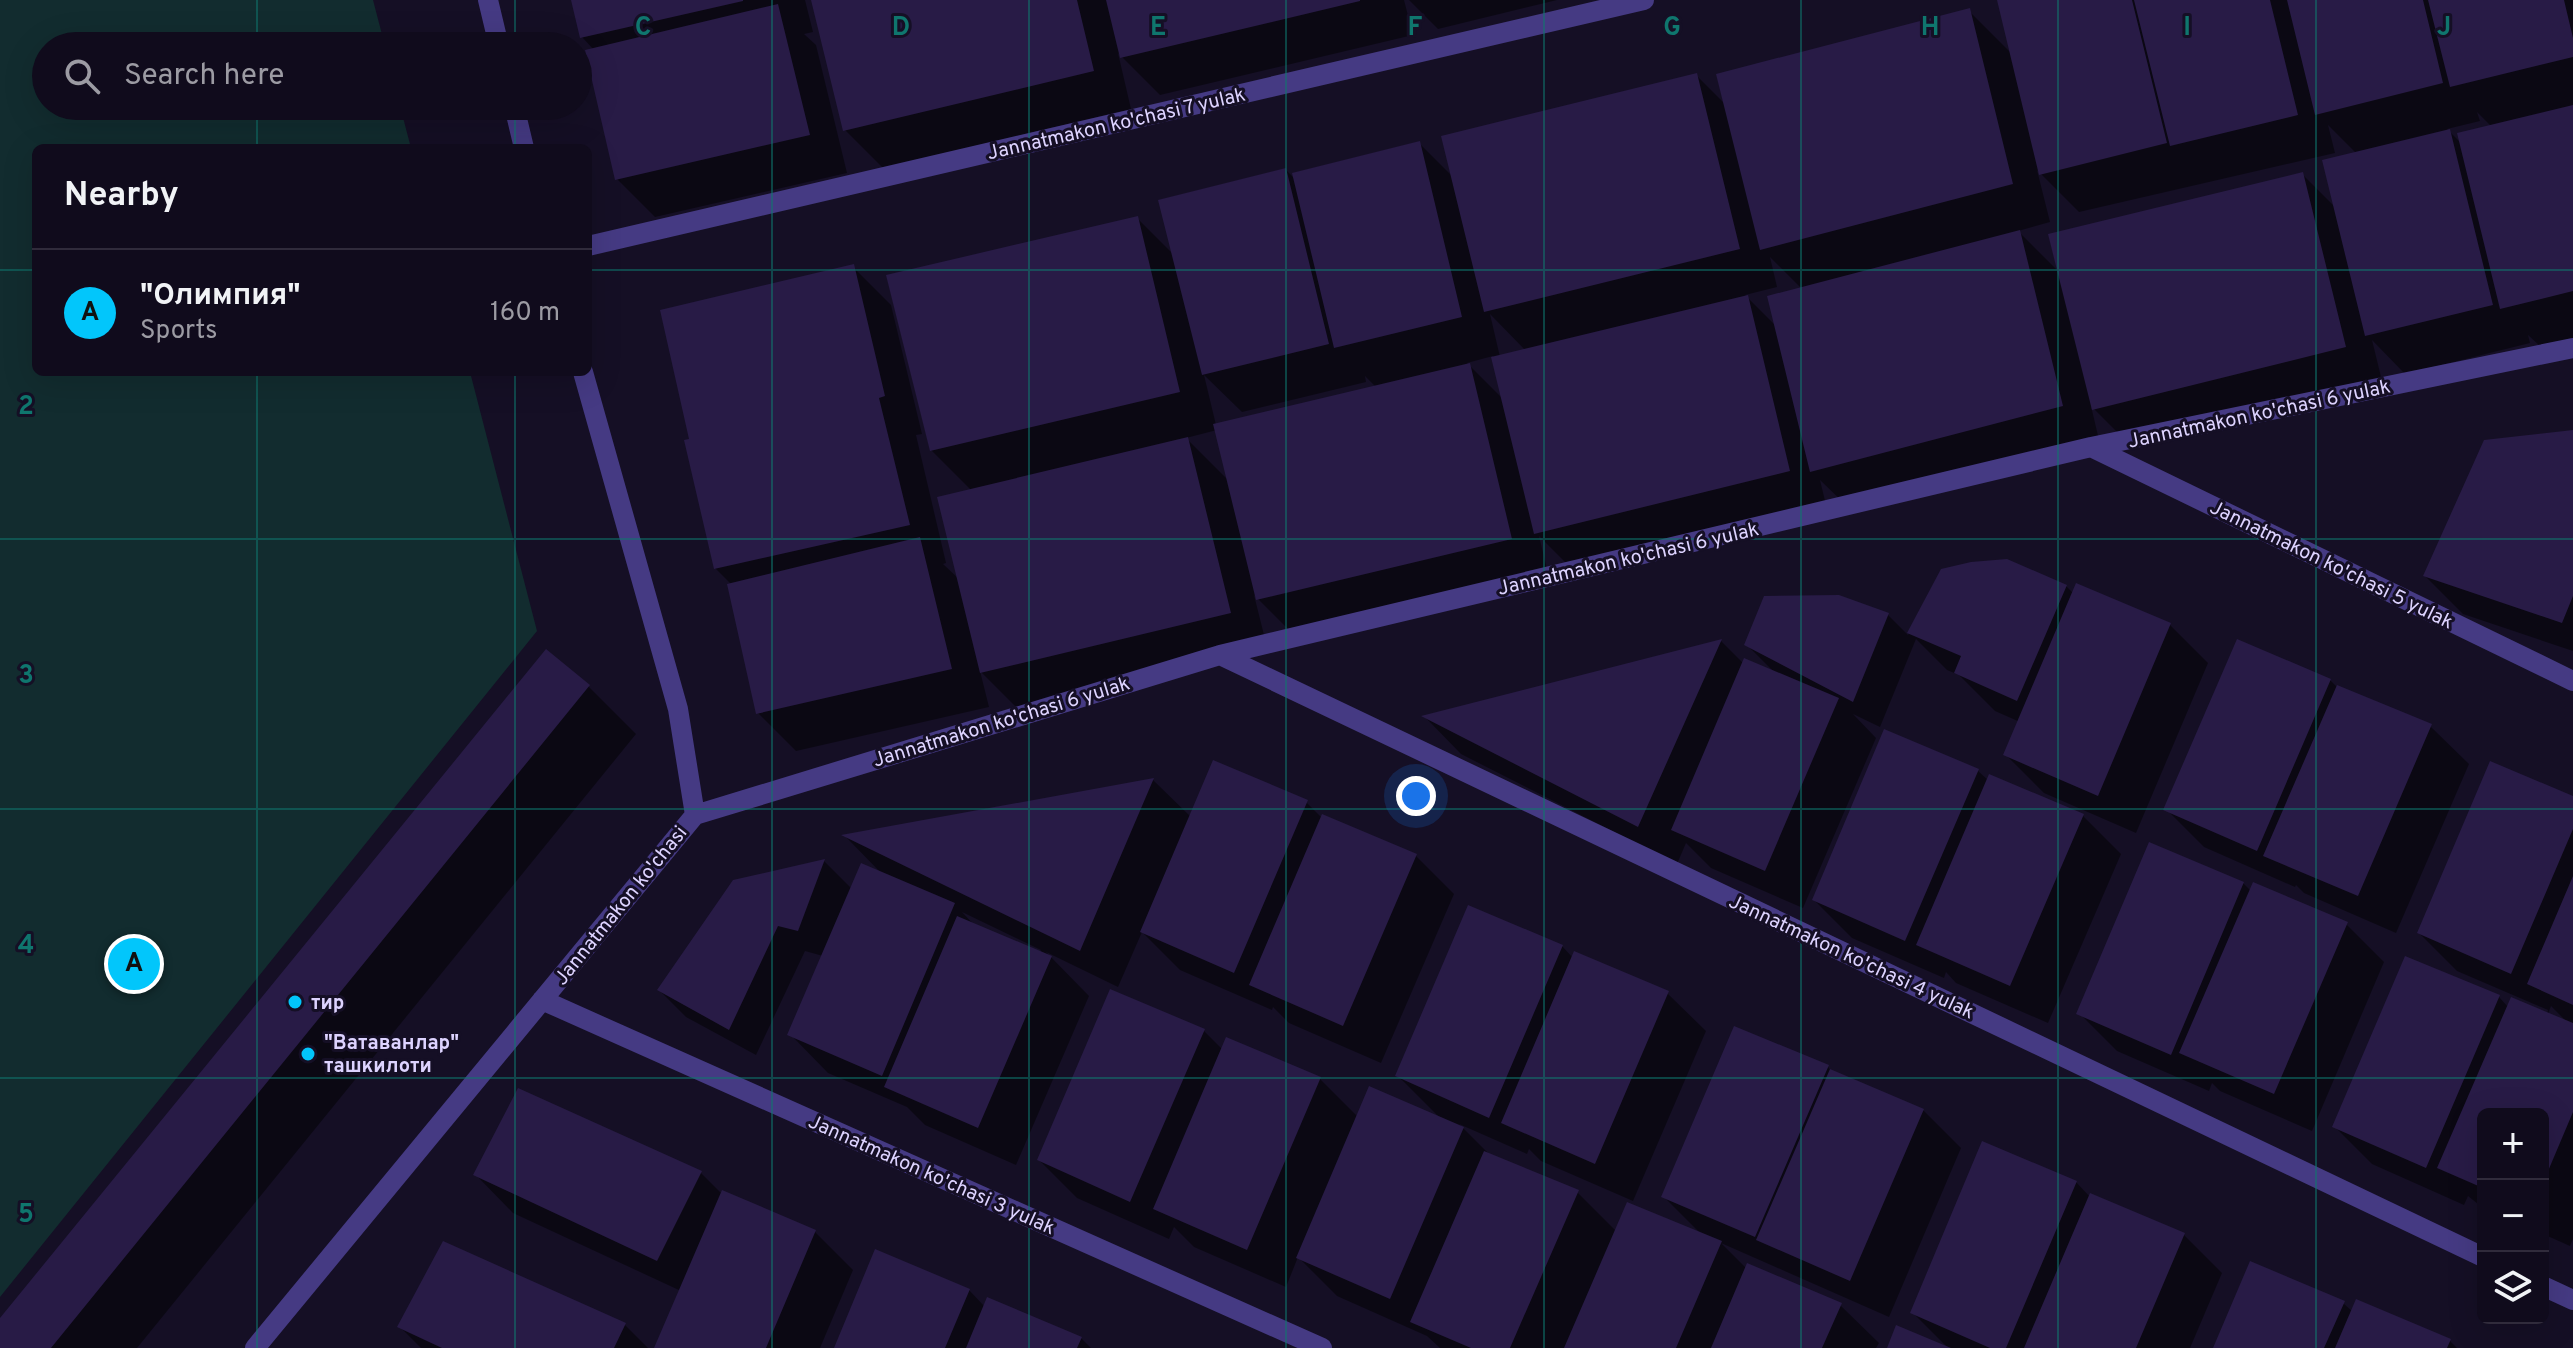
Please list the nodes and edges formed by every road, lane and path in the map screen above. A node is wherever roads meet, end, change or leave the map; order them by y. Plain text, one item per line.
1 (488, 0) edge
2 (1644, 0) edge
3 (496, 32) edge
4 (517, 120) edge
5 (523, 144) edge
6 (592, 245) edge
7 (2573, 348) edge
8 (584, 376) edge
9 (2091, 447) junction
10 (1220, 655) junction
11 (2573, 681) edge
12 (695, 815) junction
13 (542, 1000) junction
14 (2477, 1254) edge
15 (2549, 1289) edge
16 (2573, 1300) edge
17 (255, 1348) edge
18 (1322, 1348) edge

1 - 3 street
2 - 6 street, Jannatmakon ko'chasi 7 yulak
4 - 5 street
7 - 9 street, Jannatmakon ko'chasi 6 yulak
8 - 12 street, Jannatmakon ko'chasi
9 - 10 street, Jannatmakon ko'chasi 6 yulak
9 - 11 street, Jannatmakon ko'chasi 5 yulak
10 - 12 street, Jannatmakon ko'chasi 6 yulak
10 - 14 street, Jannatmakon ko'chasi 4 yulak
12 - 13 street, Jannatmakon ko'chasi
13 - 17 street, Jannatmakon ko'chasi
13 - 18 street, Jannatmakon ko'chasi 3 yulak
15 - 16 street

